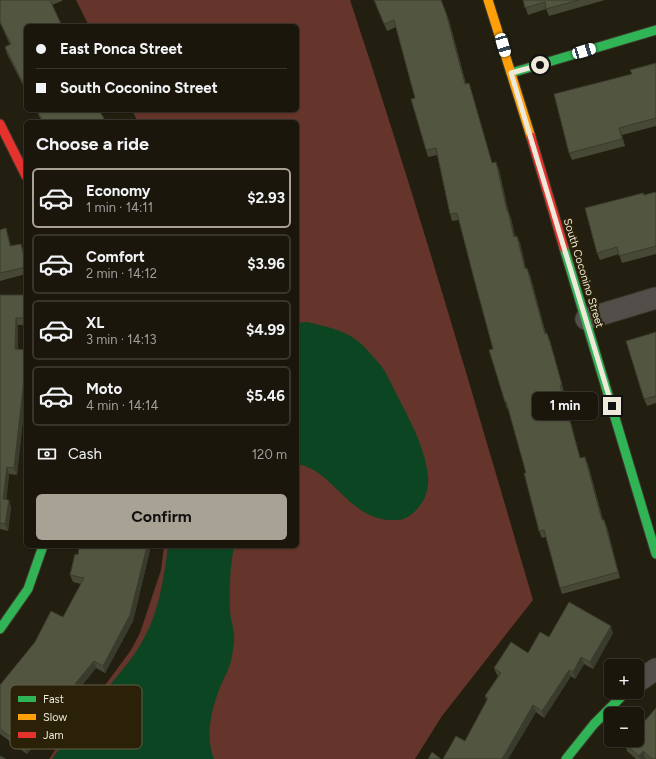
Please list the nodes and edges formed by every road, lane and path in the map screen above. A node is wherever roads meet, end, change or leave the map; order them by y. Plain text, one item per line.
1 (488, 0) edge
2 (656, 30) edge
3 (511, 73) junction
4 (0, 124) edge
5 (24, 172) edge
6 (656, 298) edge
7 (586, 319) junction
8 (42, 548) edge
9 (656, 552) edge
10 (0, 629) edge
11 (656, 669) edge
12 (644, 677) edge
13 (618, 699) edge
14 (566, 759) edge

1 - 3 street, South Coconino Street
2 - 3 street
3 - 7 street, South Coconino Street
4 - 5 street
6 - 7 street
7 - 9 street, South Coconino Street
8 - 10 street
11 - 12 street
13 - 14 street

